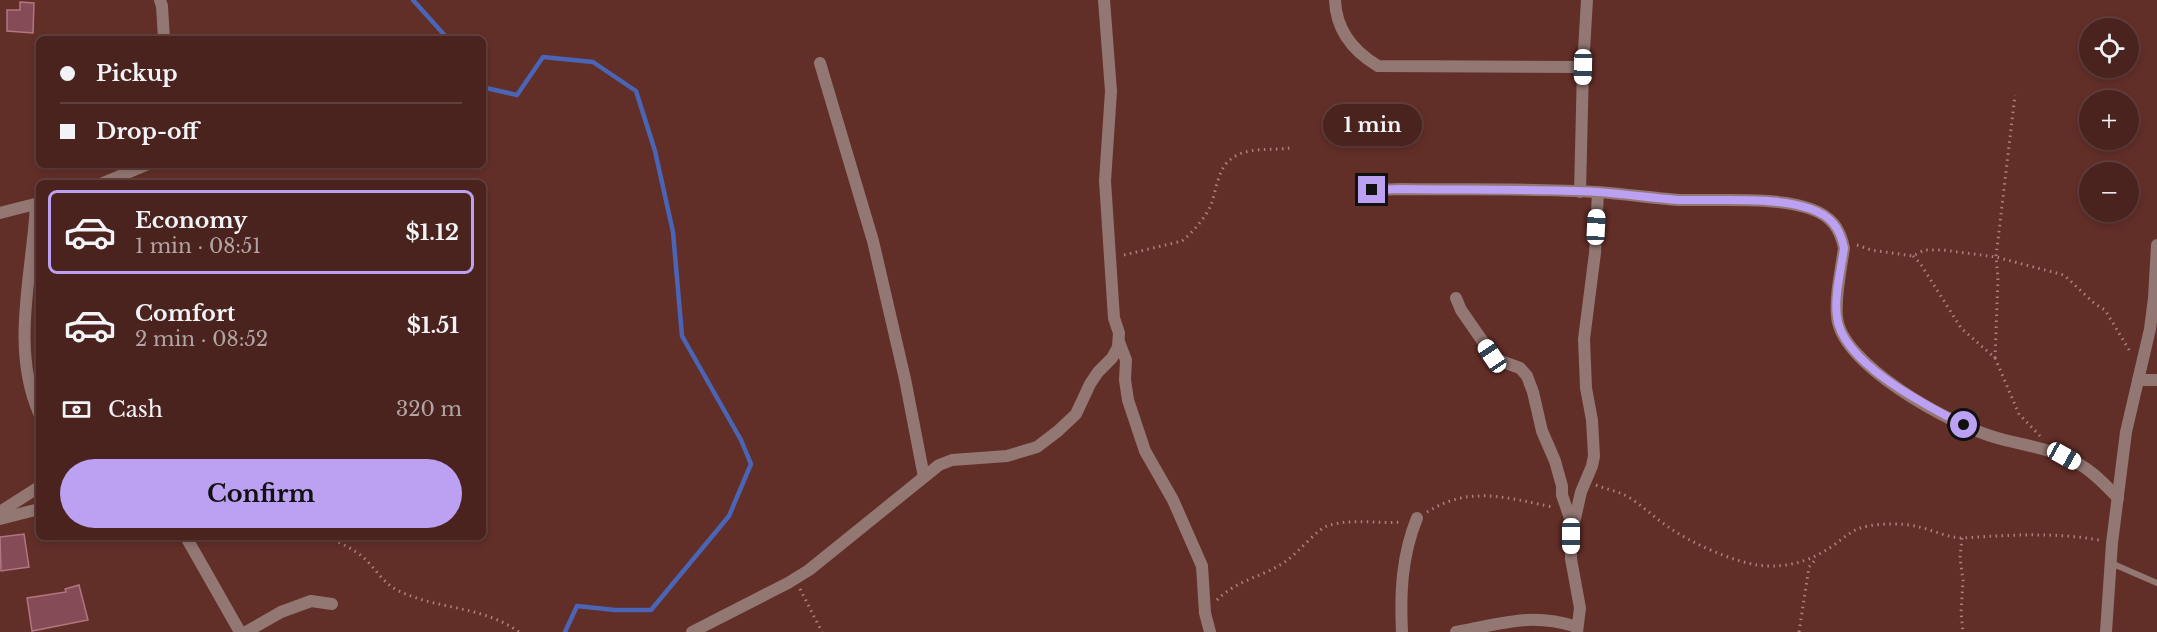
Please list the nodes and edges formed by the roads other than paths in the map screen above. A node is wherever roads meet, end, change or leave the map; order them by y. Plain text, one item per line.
1 (160, 0) edge
2 (1104, 0) edge
3 (1335, 0) edge
4 (1587, 0) edge
5 (164, 36) edge
6 (820, 63) dead end
7 (1583, 67) junction
8 (139, 168) edge
9 (109, 180) edge
10 (1372, 190) dead end
11 (1580, 192) junction
12 (1598, 192) junction
13 (36, 203) edge
14 (36, 211) edge
15 (0, 213) edge
16 (2157, 245) edge
17 (1456, 298) dead end
18 (1119, 342) junction
19 (2138, 380) junction
20 (2157, 380) edge
21 (36, 404) edge
22 (924, 477) junction
23 (36, 489) edge
24 (2118, 498) junction
25 (36, 510) edge
26 (0, 512) edge
27 (1417, 518) road end
28 (0, 519) edge
29 (1573, 525) junction
30 (188, 540) edge
31 (2111, 563) junction
32 (2157, 583) edge
33 (332, 604) dead end
34 (1577, 629) edge
35 (240, 632) edge
36 (246, 632) edge
37 (692, 632) edge
38 (1210, 632) edge
39 (1402, 632) edge
40 (1456, 632) edge
41 (2106, 632) edge

1 - 5 street
2 - 18 street
3 - 7 street
4 - 7 street
6 - 22 street
7 - 11 street
8 - 9 street
10 - 11 street
11 - 12 street
12 - 24 street
12 - 29 street
13 - 15 street
14 - 21 street
16 - 19 street
17 - 29 street
18 - 22 street
18 - 38 street
19 - 20 street
19 - 24 street
22 - 37 street
23 - 26 street
24 - 31 street
25 - 28 street
27 - 39 street
29 - 34 street
30 - 35 street
31 - 32 lane
31 - 41 street
33 - 36 street
34 - 40 street

